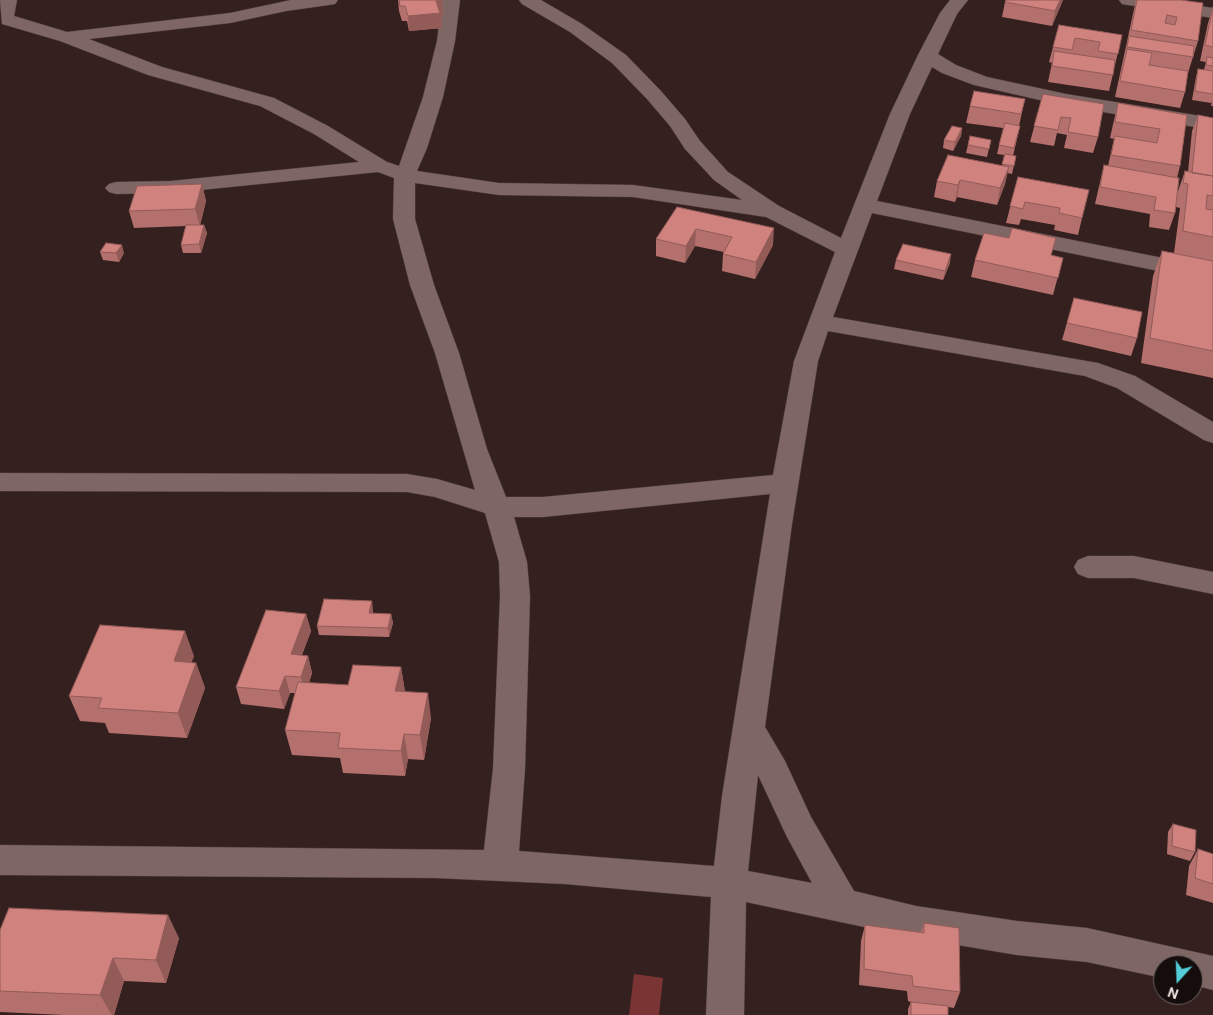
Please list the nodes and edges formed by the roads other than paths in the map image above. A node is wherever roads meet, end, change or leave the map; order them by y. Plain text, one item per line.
1 (8, 0) edge
2 (329, 0) edge
3 (451, 0) edge
4 (528, 0) edge
5 (960, 0) edge
6 (1128, 0) edge
7 (1213, 13) edge
8 (66, 37) junction
9 (927, 55) junction
10 (1213, 124) edge
11 (380, 166) junction
12 (405, 175) junction
13 (116, 188) dead end
14 (866, 205) junction
15 (771, 211) junction
16 (848, 250) junction
17 (1213, 275) edge
18 (819, 322) junction
19 (1213, 434) edge
20 (0, 482) edge
21 (785, 483) junction
22 (497, 507) junction
23 (1088, 567) dead end
24 (1213, 583) edge
25 (750, 730) junction
26 (0, 860) edge
27 (500, 866) junction
28 (728, 883) junction
29 (843, 905) junction
30 (1153, 959) edge
31 (725, 1015) edge

1 - 8 street
2 - 8 street
3 - 12 street
4 - 15 street
5 - 9 street
6 - 7 street
8 - 11 street
9 - 10 street
9 - 14 street
11 - 12 street
11 - 13 street
12 - 15 street
12 - 22 street
14 - 16 street
14 - 17 street
15 - 16 street
16 - 18 street
18 - 19 street
18 - 21 street
20 - 22 street
21 - 22 street
21 - 25 street
22 - 27 street
23 - 24 street
25 - 28 street
25 - 29 street
26 - 27 street
27 - 28 street
28 - 29 street
28 - 31 street
29 - 30 street

